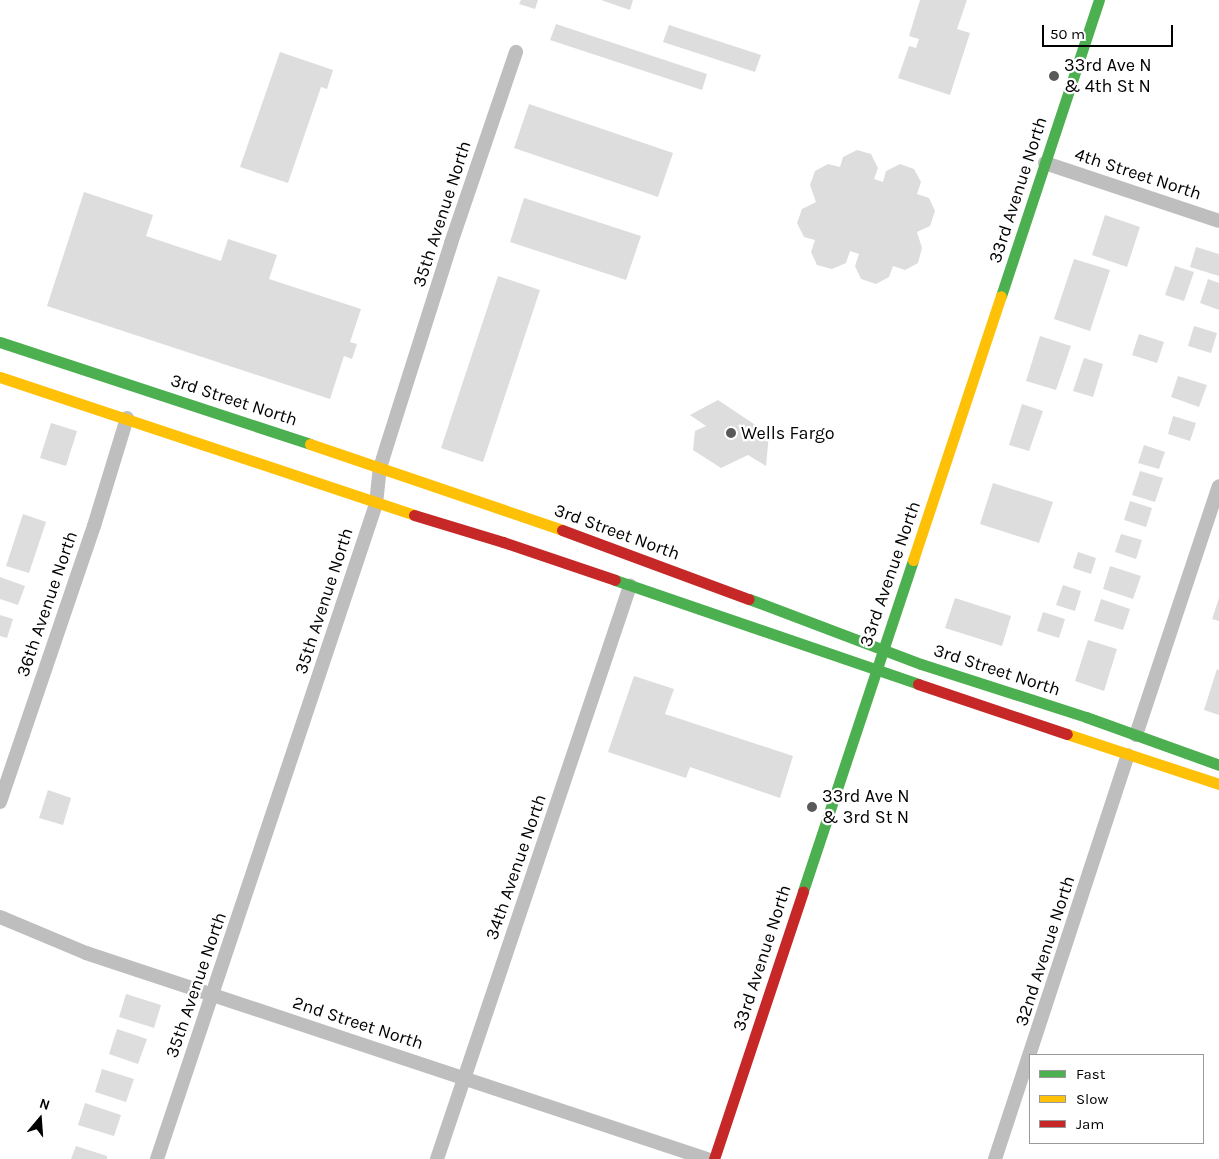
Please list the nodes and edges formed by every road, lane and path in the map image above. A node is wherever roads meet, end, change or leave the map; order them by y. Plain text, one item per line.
1 (1099, 0) edge
2 (516, 52) dead end
3 (1045, 163) junction
4 (1219, 220) edge
5 (0, 342) edge
6 (0, 377) edge
7 (128, 418) junction
8 (380, 468) junction
9 (1219, 486) edge
10 (376, 504) junction
11 (630, 586) junction
12 (883, 650) junction
13 (876, 668) junction
14 (1136, 735) junction
15 (1128, 755) junction
16 (1219, 765) edge
17 (1219, 784) edge
18 (0, 802) edge
19 (0, 917) edge
20 (212, 995) junction
21 (1030, 1054) edge
22 (1029, 1056) edge
23 (464, 1078) junction
24 (157, 1159) edge
25 (437, 1159) edge
26 (706, 1159) edge
27 (714, 1159) edge
28 (995, 1159) edge

1 - 3 main road, 33rd Avenue North
2 - 8 street, 35th Avenue North
3 - 4 street, 4th Street North
3 - 12 main road, 33rd Avenue North
5 - 8 main road, 3rd Street North
6 - 7 main road
7 - 10 main road
7 - 18 street, 36th Avenue North
8 - 10 street, 35th Avenue North
8 - 12 main road, 3rd Street North
9 - 14 street
10 - 11 main road
10 - 20 street, 35th Avenue North
11 - 13 main road
11 - 23 street, 34th Avenue North
12 - 13 main road, 33rd Avenue North
12 - 14 main road, 3rd Street North
13 - 15 main road
13 - 27 main road, 33rd Avenue North
14 - 16 main road, 3rd Street North
15 - 17 main road
15 - 21 street, 32nd Avenue North
19 - 20 street, 2nd Street North
20 - 23 street, 2nd Street North
20 - 24 street, 35th Avenue North
22 - 28 street, 32nd Avenue North
23 - 25 street, 34th Avenue North
23 - 26 street, 2nd Street North

